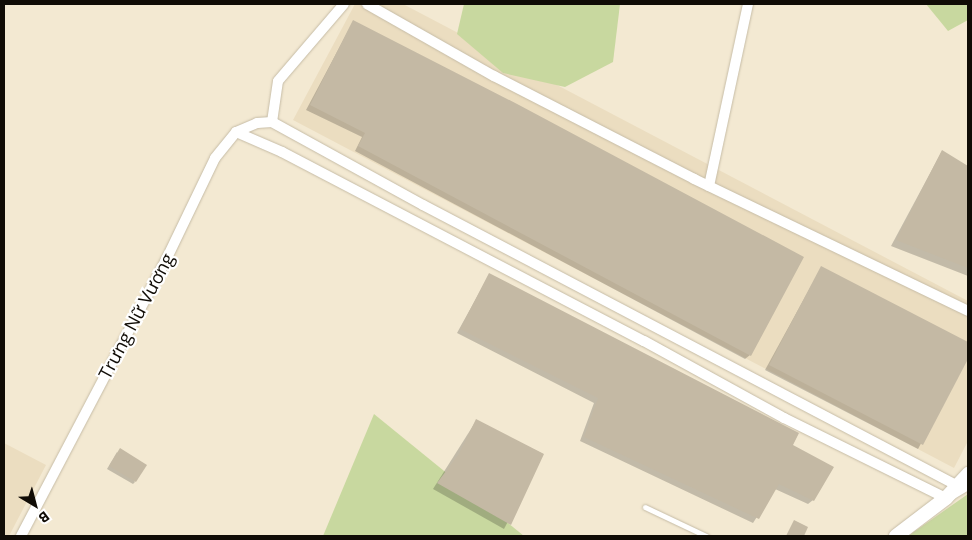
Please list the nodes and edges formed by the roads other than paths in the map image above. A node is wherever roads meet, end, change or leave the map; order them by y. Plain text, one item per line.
1 (344, 4) edge
2 (367, 4) edge
3 (748, 4) edge
4 (272, 122) junction
5 (236, 132) junction
6 (709, 186) junction
7 (968, 311) edge
8 (968, 474) edge
9 (963, 485) edge
10 (946, 498) junction
11 (645, 507) dead end
12 (21, 536) edge
13 (706, 536) edge
14 (896, 536) edge

1 - 4 street
2 - 6 street
3 - 6 street
4 - 5 street, Trưng Nữ Vương
4 - 9 street
5 - 10 street
5 - 12 street, Trưng Nữ Vương
6 - 7 street
8 - 9 main road
9 - 10 main road
10 - 14 main road
11 - 13 lane

